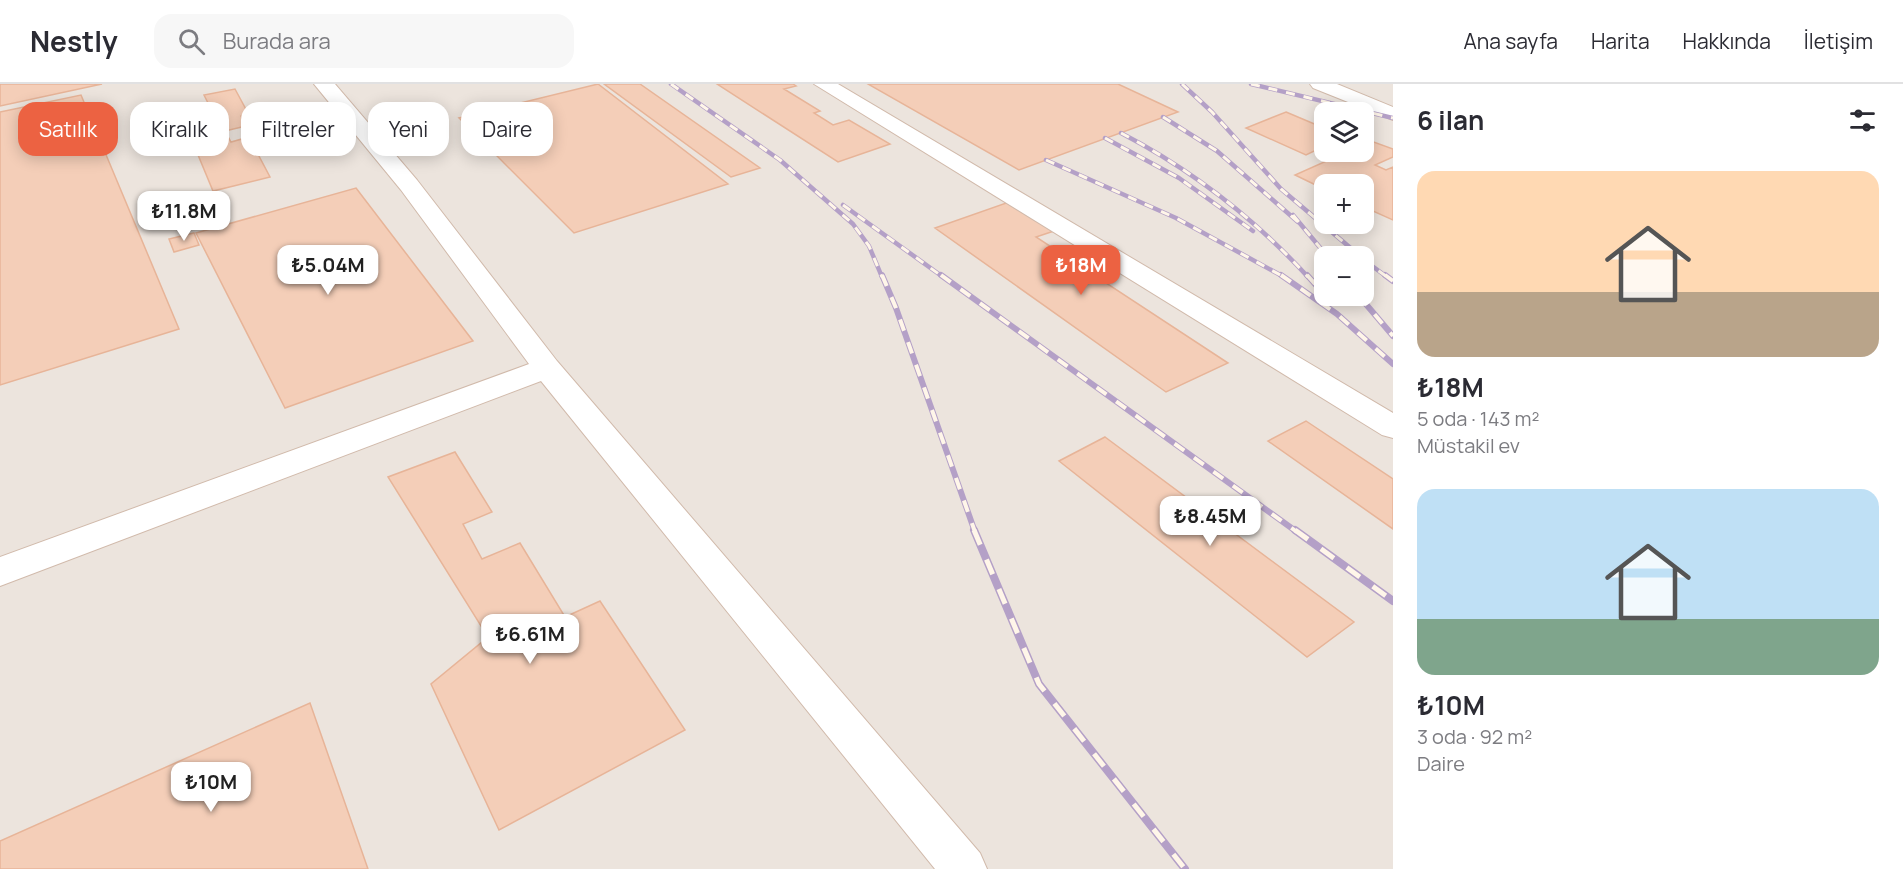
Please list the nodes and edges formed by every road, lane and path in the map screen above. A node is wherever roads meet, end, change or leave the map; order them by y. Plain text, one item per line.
1 (324, 84) edge
2 (824, 84) edge
3 (1320, 84) edge
4 (1393, 114) edge
5 (547, 368) junction
6 (1393, 427) edge
7 (0, 572) edge
8 (964, 869) edge

1 - 5 lane
2 - 6 lane
3 - 4 lane
5 - 7 lane
5 - 8 lane

